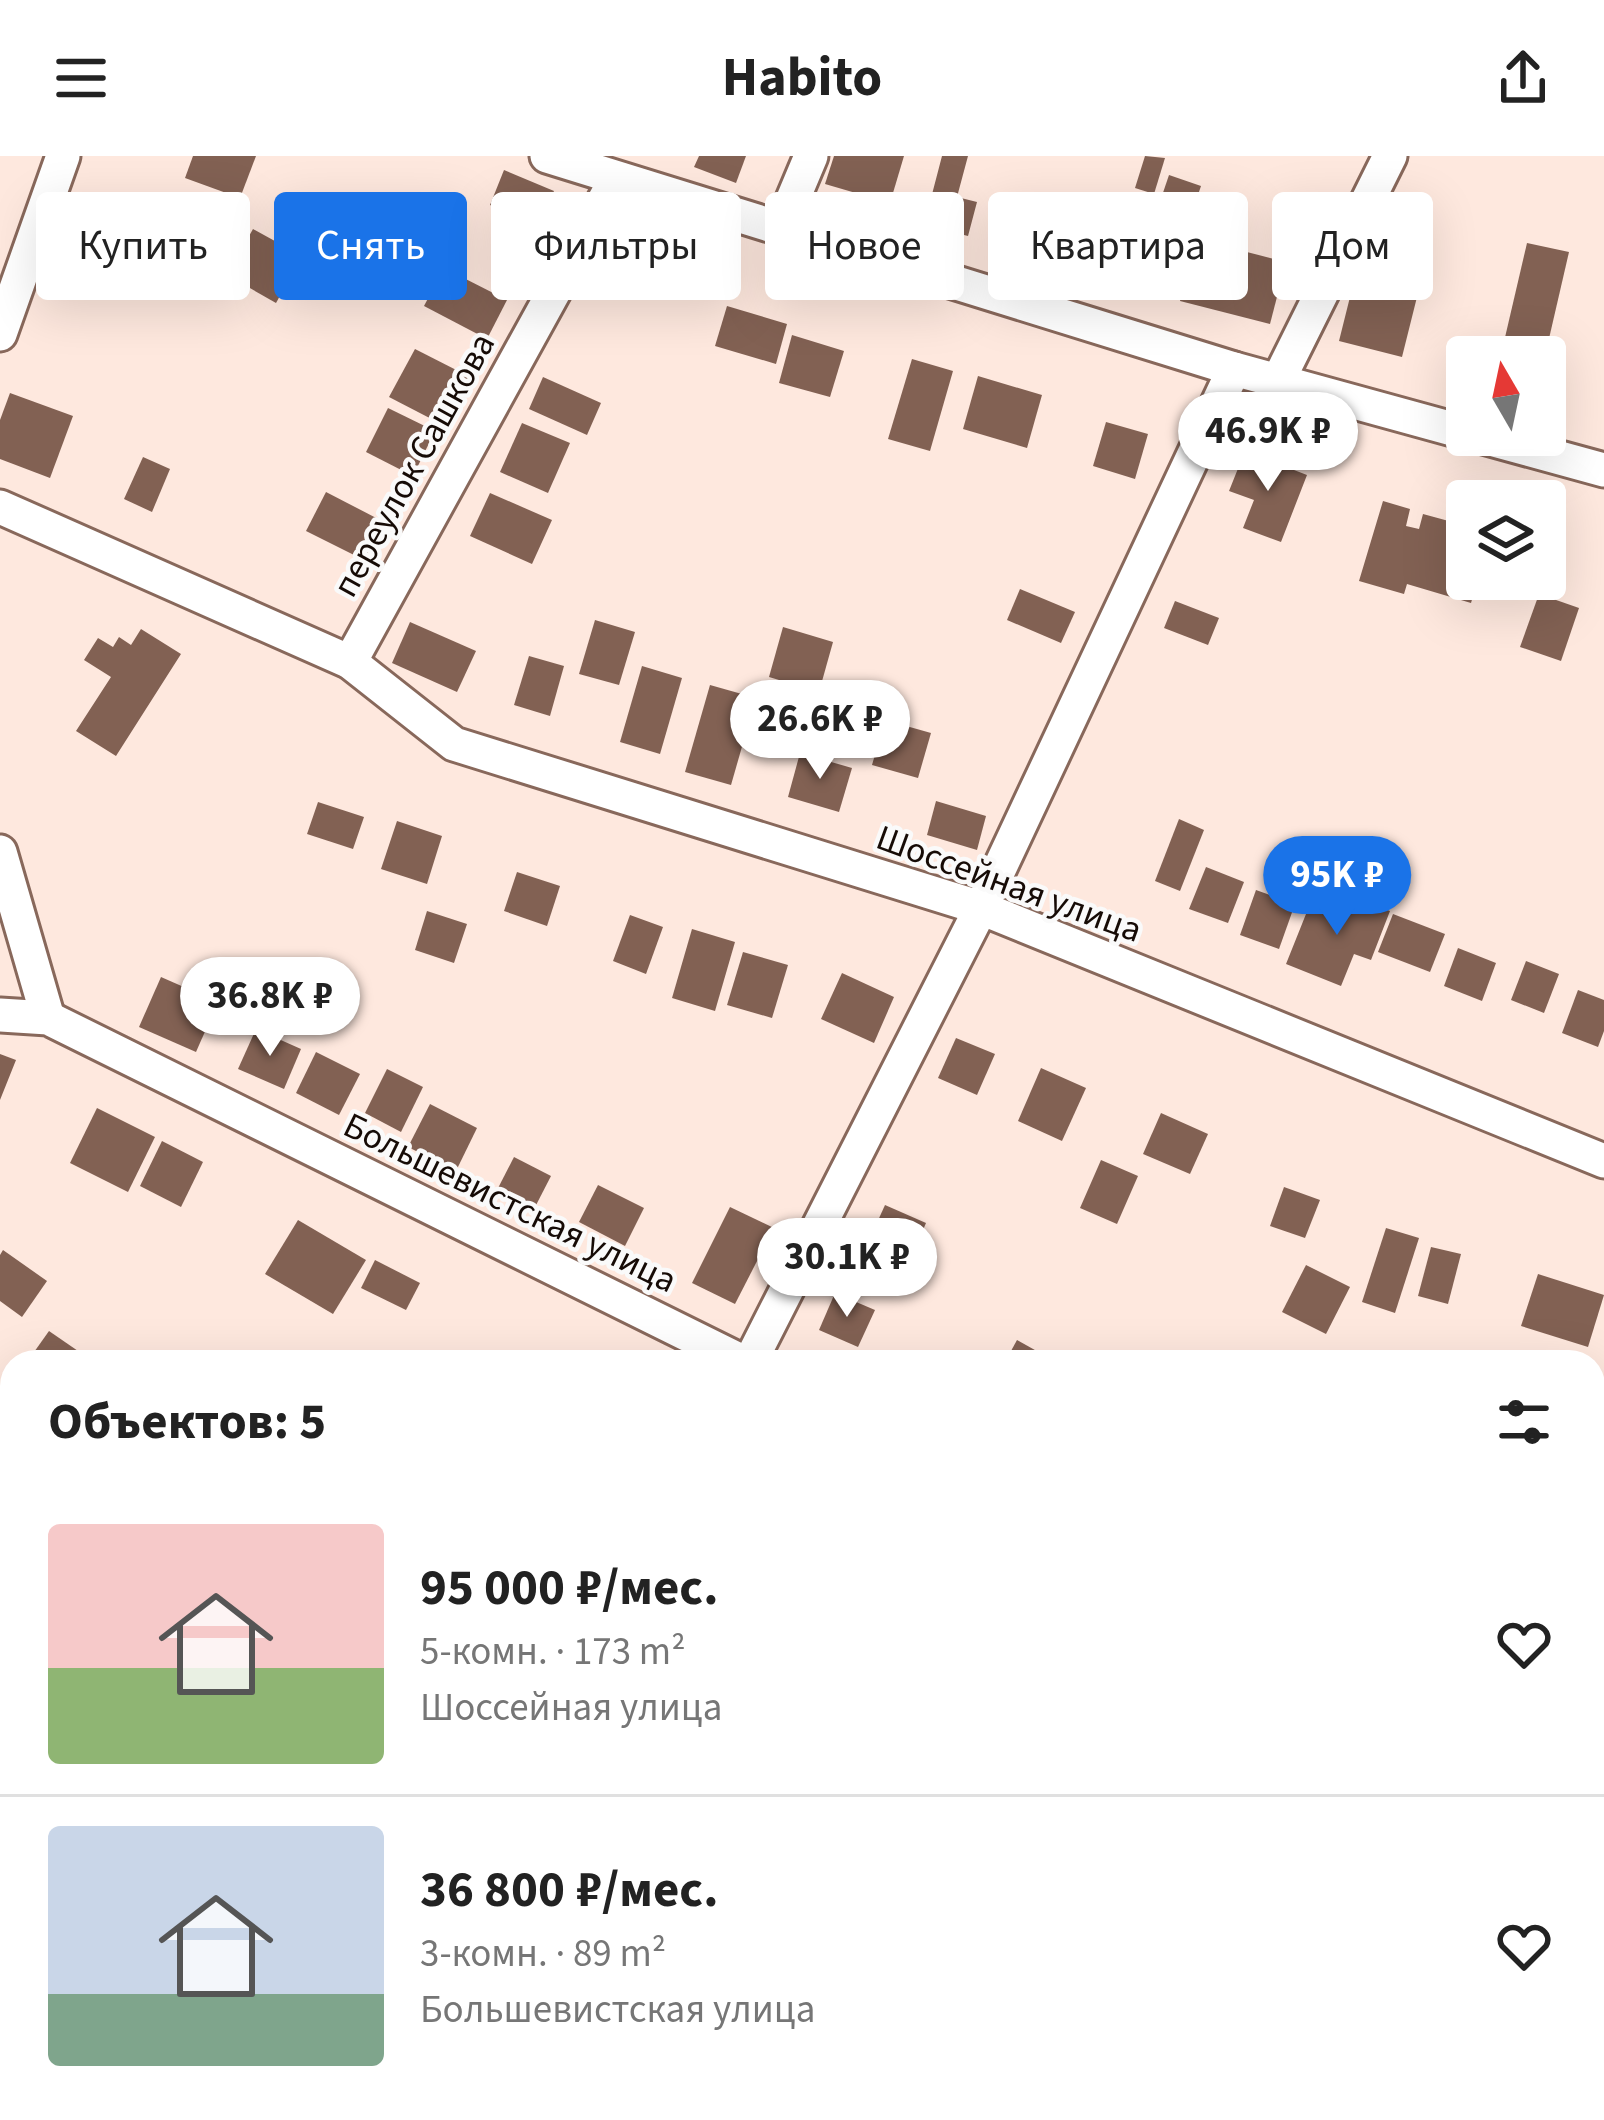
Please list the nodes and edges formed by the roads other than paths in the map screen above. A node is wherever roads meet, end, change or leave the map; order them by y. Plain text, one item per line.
1 (63, 156) edge
2 (547, 156) edge
3 (811, 156) edge
4 (1390, 156) edge
5 (616, 179) junction
6 (796, 192) edge
7 (765, 225) edge
8 (964, 286) edge
9 (0, 334) edge
10 (1234, 369) junction
11 (1278, 381) junction
12 (1446, 427) edge
13 (1553, 456) edge
14 (1604, 470) edge
15 (0, 507) edge
16 (350, 662) junction
17 (0, 852) edge
18 (981, 908) junction
19 (0, 1015) edge
20 (48, 1018) junction
21 (1604, 1161) edge
22 (723, 1350) edge
23 (753, 1350) edge

1 - 9 street
2 - 5 street
3 - 6 street
4 - 11 street
5 - 7 street
5 - 16 street, переулок Сашкова
8 - 10 street
10 - 11 street
10 - 18 street
11 - 12 street
13 - 14 street
15 - 16 street, Шоссейная улица
16 - 18 street, Шоссейная улица
17 - 20 street
18 - 21 street, Шоссейная улица
18 - 23 street
19 - 20 street
20 - 22 street, Большевистская улица

